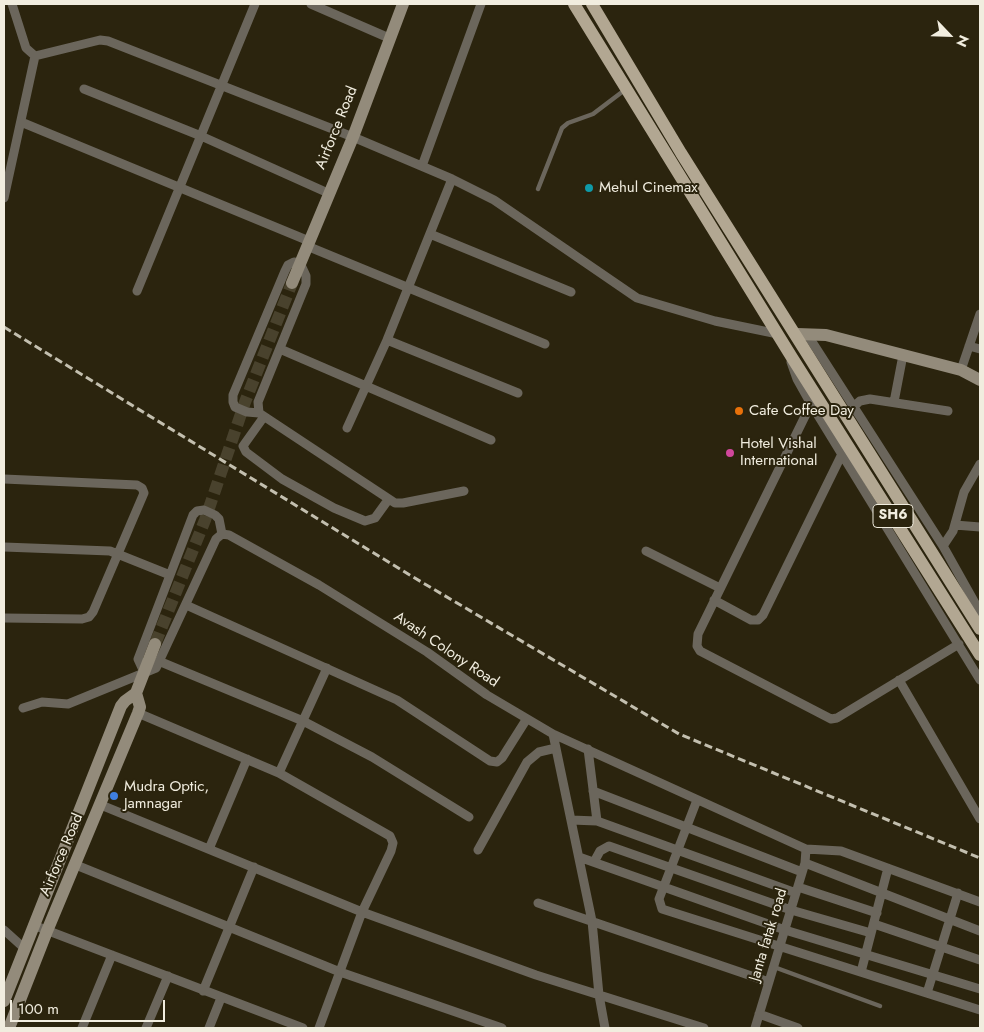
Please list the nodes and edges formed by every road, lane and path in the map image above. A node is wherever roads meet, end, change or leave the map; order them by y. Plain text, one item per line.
1 (12, 4) edge
2 (255, 4) edge
3 (311, 4) edge
4 (403, 4) edge
5 (481, 4) edge
6 (574, 4) edge
7 (592, 4) edge
8 (389, 38) junction
9 (35, 56) junction
10 (222, 86) junction
11 (627, 88) junction
12 (84, 89) dead end
13 (21, 122) junction
14 (201, 136) junction
15 (353, 137) junction
16 (422, 166) junction
17 (452, 179) junction
18 (180, 186) junction
19 (538, 189) dead end
20 (328, 193) junction
21 (4, 198) edge
22 (430, 234) junction
23 (308, 243) junction
24 (300, 263) junction
25 (292, 283) tunnel mouth
26 (408, 288) junction
27 (137, 290) dead end
28 (571, 292) dead end
29 (980, 316) edge
30 (778, 334) junction
31 (802, 334) junction
32 (387, 340) junction
33 (545, 344) dead end
34 (969, 346) junction
35 (280, 349) junction
36 (980, 349) edge
37 (903, 355) junction
38 (791, 356) junction
39 (961, 370) junction
40 (980, 380) edge
41 (366, 388) junction
42 (518, 393) dead end
43 (894, 402) junction
44 (811, 404) junction
45 (853, 407) junction
46 (948, 411) dead end
47 (261, 415) junction
48 (347, 428) dead end
49 (491, 440) dead end
50 (842, 454) junction
51 (980, 464) edge
52 (4, 479) edge
53 (464, 490) dead end
54 (388, 500) junction
55 (955, 525) junction
56 (980, 527) edge
57 (222, 534) junction
58 (943, 546) junction
59 (4, 547) edge
60 (646, 551) dead end
61 (118, 554) junction
62 (170, 574) junction
63 (720, 588) junction
64 (714, 600) junction
65 (186, 605) junction
66 (980, 612) edge
67 (4, 618) edge
68 (980, 629) edge
69 (155, 644) tunnel mouth
70 (959, 644) junction
71 (980, 655) edge
72 (161, 662) junction
73 (327, 668) junction
74 (144, 672) junction
75 (979, 674) edge
76 (899, 680) junction
77 (136, 693) junction
78 (23, 708) dead end
79 (138, 713) junction
80 (526, 720) junction
81 (303, 721) junction
82 (554, 734) junction
83 (556, 748) junction
84 (588, 750) junction
85 (247, 759) junction
86 (279, 773) junction
87 (593, 791) junction
88 (697, 800) junction
89 (100, 805) junction
90 (469, 818) dead end
91 (980, 819) edge
92 (571, 820) junction
93 (597, 821) junction
94 (686, 827) junction
95 (209, 849) junction
96 (677, 849) junction
97 (806, 849) junction
98 (478, 850) dead end
99 (579, 857) junction
100 (594, 862) junction
101 (805, 863) junction
102 (76, 866) junction
103 (254, 867) junction
104 (671, 867) junction
105 (888, 868) junction
106 (802, 872) junction
107 (664, 887) junction
108 (797, 890) junction
109 (882, 893) junction
110 (958, 893) junction
111 (980, 902) edge
112 (538, 903) dead end
113 (791, 910) junction
114 (362, 912) junction
115 (877, 913) junction
116 (950, 919) junction
117 (592, 921) junction
118 (33, 925) junction
119 (230, 928) junction
120 (872, 929) junction
121 (785, 930) junction
122 (47, 931) junction
123 (980, 931) edge
124 (4, 932) edge
125 (941, 947) junction
126 (24, 948) junction
127 (780, 948) junction
128 (866, 953) junction
129 (112, 955) junction
130 (980, 960) edge
131 (774, 966) junction
132 (340, 972) junction
133 (861, 972) junction
134 (932, 974) junction
135 (168, 976) junction
136 (769, 982) junction
137 (980, 989) edge
138 (203, 991) junction
139 (927, 992) junction
140 (599, 994) junction
141 (221, 998) junction
142 (4, 1001) edge
143 (880, 1006) dead end
144 (980, 1010) edge
145 (759, 1014) junction
146 (9, 1028) edge
147 (82, 1028) edge
148 (146, 1028) edge
149 (209, 1028) edge
150 (303, 1028) edge
151 (318, 1028) edge
152 (502, 1028) edge
153 (605, 1028) edge
154 (704, 1028) edge
155 (756, 1028) edge
156 (798, 1028) edge

1 - 9 street
2 - 10 street
3 - 8 street
4 - 8 main road, Airforce Road
5 - 16 street
6 - 11 main road, SH6
7 - 31 main road, SH6
8 - 15 main road, Airforce Road
9 - 10 street
9 - 13 street
10 - 14 street
10 - 15 street
11 - 19 lane
11 - 30 main road, SH6
12 - 14 street
13 - 18 street
13 - 21 street
14 - 18 street
14 - 20 street
15 - 16 street
15 - 20 main road, Airforce Road
16 - 17 street
17 - 22 street
17 - 30 street
18 - 23 street
18 - 27 street
20 - 23 main road, Airforce Road
22 - 26 street
22 - 28 street
23 - 24 main road, Airforce Road
23 - 26 street
24 - 25 main road, Airforce Road
24 - 35 street
24 - 47 street
26 - 32 street
26 - 33 street
29 - 34 street
30 - 38 main road, SH6
31 - 37 main road
31 - 45 street
31 - 68 main road, SH6
32 - 41 street
32 - 42 street
34 - 36 street
34 - 39 street
35 - 41 street
35 - 47 street
37 - 39 main road
37 - 43 street
38 - 44 street
38 - 71 main road, SH6
39 - 40 main road
41 - 48 street
41 - 49 street
43 - 45 street
43 - 46 street
44 - 50 street
44 - 63 street
45 - 58 street
47 - 54 street
47 - 54 street
50 - 64 street
50 - 70 street
51 - 55 street
52 - 61 street
53 - 54 street
55 - 56 street
55 - 58 street
57 - 62 street
57 - 65 street
57 - 80 street, Avash Colony Road
58 - 66 street
59 - 61 street
60 - 63 street
61 - 62 street
61 - 67 street
62 - 74 street
63 - 64 street
64 - 76 street
65 - 72 street
65 - 73 street
69 - 74 main road, Airforce Road
70 - 75 street
70 - 76 street
72 - 74 street
72 - 81 street
73 - 80 street
73 - 81 street
74 - 77 main road, Airforce Road
74 - 78 street
76 - 91 street
77 - 79 main road, Airforce Road
77 - 118 main road, Airforce Road
79 - 85 street
79 - 89 main road, Airforce Road
80 - 82 street, Avash Colony Road
81 - 86 street
81 - 90 street
82 - 83 street
82 - 84 street, Avash Colony Road
83 - 92 street
83 - 98 street
84 - 87 street
84 - 88 street, Avash Colony Road
85 - 86 street
85 - 95 street
86 - 114 street
87 - 93 street
87 - 94 street
88 - 94 street
88 - 97 street, Avash Colony Road
89 - 95 street
89 - 102 main road, Airforce Road
92 - 93 street
92 - 99 street
93 - 96 street
94 - 96 street
94 - 106 street
95 - 103 street
96 - 104 street
96 - 108 street
97 - 101 street, Janta fatak road
97 - 105 street
99 - 100 street
99 - 117 street
100 - 104 street
100 - 107 street
101 - 106 street, Janta fatak road
101 - 109 street
102 - 119 street
102 - 122 main road, Airforce Road
103 - 114 street
103 - 119 street
104 - 107 street
104 - 113 street
105 - 109 street
105 - 110 street
106 - 108 street, Janta fatak road
107 - 121 street
107 - 127 street
108 - 113 street, Janta fatak road
108 - 115 street
109 - 115 street
109 - 116 street
110 - 111 street
110 - 116 street
112 - 117 street
113 - 120 street
113 - 121 street, Janta fatak road
114 - 132 street
114 - 140 street
115 - 120 street
116 - 123 street
116 - 125 street
117 - 136 street
117 - 140 street
118 - 122 street
118 - 126 main road, Airforce Road
119 - 132 street
119 - 138 street
120 - 125 street
120 - 128 street
121 - 127 street, Janta fatak road
121 - 128 street
122 - 129 street
122 - 146 main road, Airforce Road
124 - 126 street
125 - 130 street
125 - 134 street
126 - 142 main road, Airforce Road
127 - 131 street, Janta fatak road
127 - 133 street
128 - 133 street
128 - 134 street
129 - 135 street
129 - 147 street
131 - 136 street, Janta fatak road
131 - 143 lane
132 - 151 street
132 - 152 street
133 - 139 street
134 - 137 street
134 - 139 street
135 - 138 street
135 - 148 street
136 - 145 street, Janta fatak road
138 - 141 street
139 - 144 street
140 - 153 street
140 - 154 street
141 - 149 street
141 - 150 street
145 - 155 street, Janta fatak road
145 - 156 street

